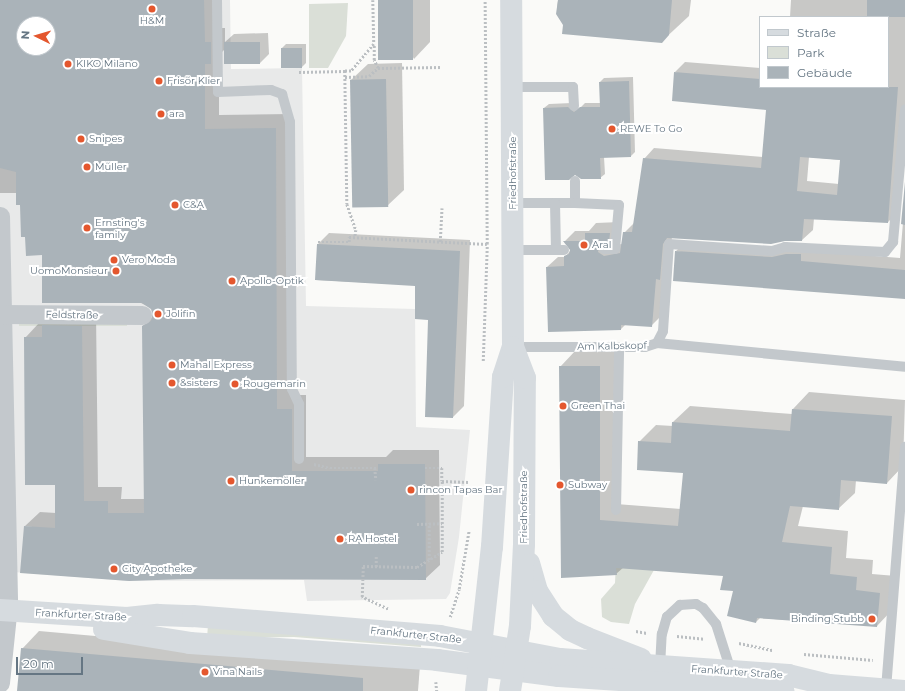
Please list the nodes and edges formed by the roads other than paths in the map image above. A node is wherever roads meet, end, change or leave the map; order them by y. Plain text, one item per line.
1 (217, 0) edge
2 (511, 0) edge
3 (513, 87) junction
4 (574, 106) dead end
5 (905, 110) edge
6 (575, 181) dead end
7 (514, 203) junction
8 (555, 203) junction
9 (575, 203) junction
10 (0, 216) edge
11 (604, 249) dead end
12 (514, 250) junction
13 (1, 314) junction
14 (142, 315) dead end
15 (657, 343) junction
16 (513, 347) junction
17 (619, 347) junction
18 (905, 367) edge
19 (2, 402) edge
20 (905, 446) edge
21 (298, 459) road end
22 (616, 510) dead end
23 (524, 544) junction
24 (4, 615) edge
25 (481, 642) junction
26 (514, 660) junction
27 (478, 665) junction
28 (660, 667) junction
29 (731, 671) junction
30 (0, 683) edge
31 (829, 685) junction
32 (680, 688) edge
33 (895, 690) edge
34 (476, 691) edge
35 (510, 691) edge
36 (784, 691) edge
37 (789, 691) edge

1 - 21 lane
2 - 3 main road, Friedhofstraße
3 - 4 lane
3 - 7 main road, Friedhofstraße
5 - 15 lane, Am Kalbskopf
6 - 9 lane
7 - 8 lane
7 - 12 main road, Friedhofstraße
8 - 9 lane
8 - 12 lane
9 - 11 lane
10 - 13 street
12 - 16 main road, Friedhofstraße
13 - 14 street, Feldstraße
13 - 19 street
15 - 17 lane, Am Kalbskopf
15 - 18 lane
16 - 17 lane, Am Kalbskopf
16 - 23 main road, Friedhofstraße
16 - 25 main road, Friedhofstraße
17 - 22 lane
19 - 24 street
20 - 33 lane
23 - 26 main road, Friedhofstraße
23 - 28 main road
24 - 25 main road, Frankfurter Straße
24 - 27 main road, Frankfurter Straße
24 - 30 street
25 - 26 main road, Frankfurter Straße
25 - 27 main road, Friedhofstraße
26 - 27 main road, Frankfurter Straße
26 - 28 main road, Frankfurter Straße
26 - 32 main road, Frankfurter Straße
26 - 35 main road, Friedhofstraße
27 - 34 main road, Friedhofstraße
28 - 29 main road, Frankfurter Straße
28 - 29 lane
29 - 31 main road, Frankfurter Straße
31 - 33 main road, Frankfurter Straße
31 - 37 main road, Frankfurter Straße
32 - 36 main road, Frankfurter Straße

